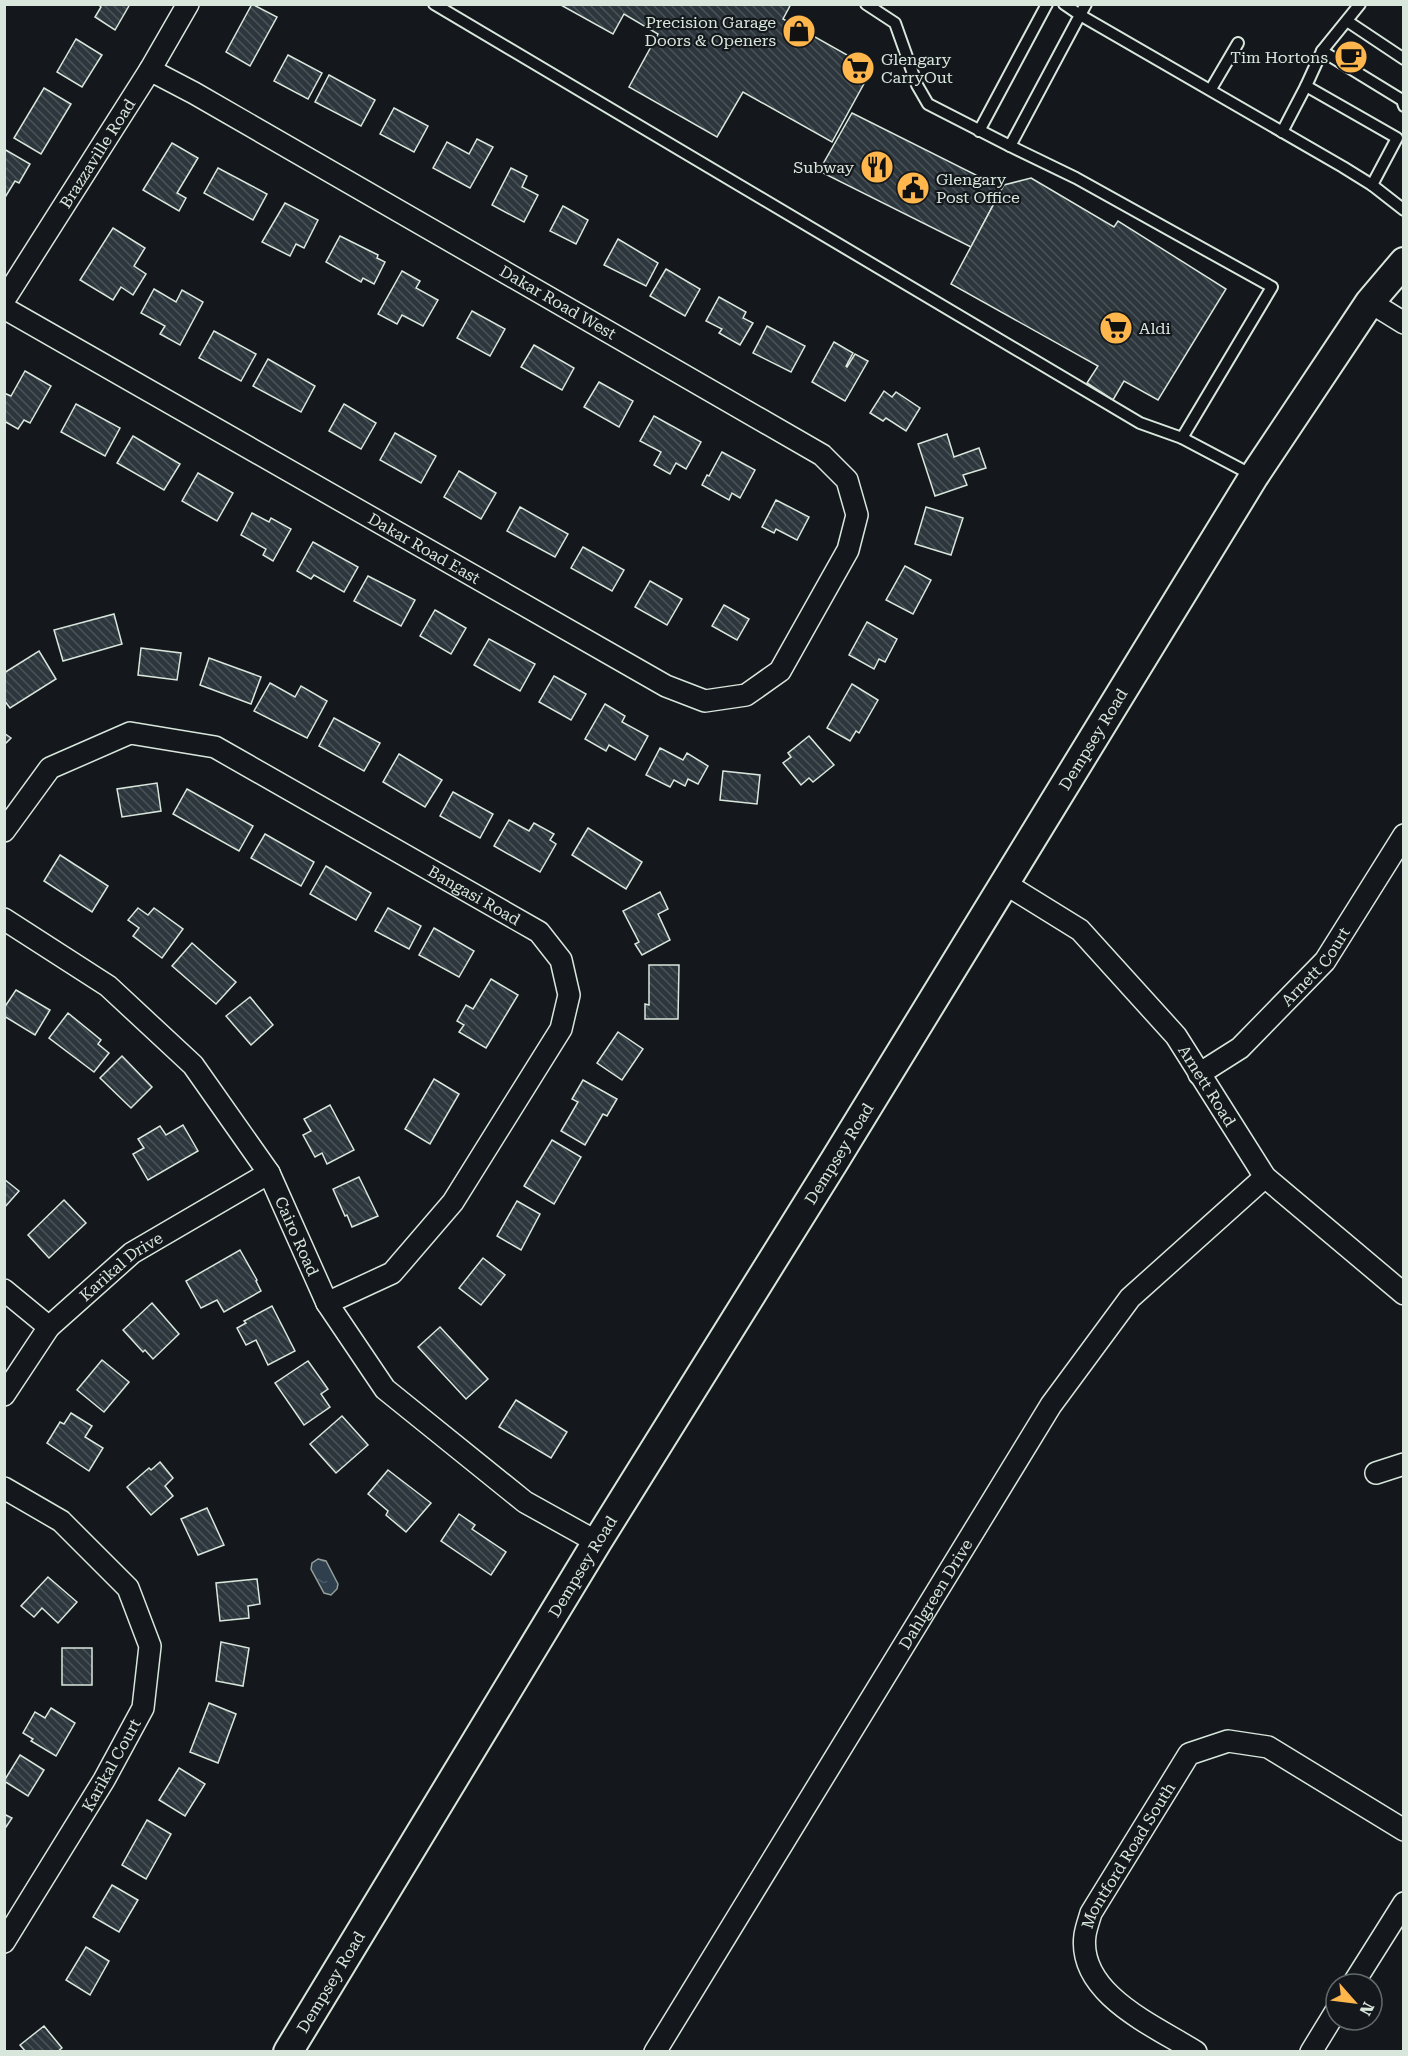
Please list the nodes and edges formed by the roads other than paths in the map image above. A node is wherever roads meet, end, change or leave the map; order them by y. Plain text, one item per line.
1 (188, 4) edge
2 (434, 4) edge
3 (866, 4) edge
4 (1047, 4) edge
5 (1064, 4) edge
6 (1086, 4) edge
7 (1360, 4) edge
8 (1080, 15) junction
9 (1347, 21) junction
10 (1238, 43) dead end
11 (1322, 51) junction
12 (1404, 59) edge
13 (150, 70) junction
14 (1306, 86) junction
15 (1211, 89) junction
16 (1404, 106) edge
17 (979, 131) junction
18 (1282, 132) junction
19 (1401, 133) edge
20 (1010, 146) junction
21 (1372, 185) junction
22 (1404, 210) edge
23 (1404, 262) edge
24 (4, 300) edge
25 (1370, 302) junction
26 (4, 308) edge
27 (1404, 323) edge
28 (1182, 438) junction
29 (1254, 476) junction
30 (820, 599) joint
31 (4, 831) edge
32 (1404, 834) edge
33 (1004, 883) junction
34 (4, 919) edge
35 (1199, 1074) junction
36 (269, 1173) junction
37 (1265, 1177) junction
38 (4, 1290) edge
39 (1404, 1294) edge
40 (327, 1303) junction
41 (49, 1327) junction
42 (4, 1395) edge
43 (1404, 1464) edge
44 (1376, 1473) dead end
45 (4, 1488) edge
46 (597, 1542) junction
47 (1404, 1830) edge
48 (1404, 1903) edge
49 (4, 1942) edge
50 (1361, 1972) edge
51 (1324, 2031) edge
52 (288, 2052) edge
53 (655, 2052) edge
54 (1196, 2052) edge
55 (1311, 2052) edge

1 - 13 street, Brazzaville Road
2 - 28 lane
3 - 17 lane
4 - 17 lane
5 - 8 lane
6 - 8 lane
7 - 9 lane
8 - 15 lane
8 - 20 lane
9 - 11 lane
9 - 12 lane
10 - 15 lane
11 - 14 lane
11 - 16 lane
13 - 24 street, Brazzaville Road
13 - 30 street, Dakar Road West
14 - 18 lane
14 - 19 lane
15 - 18 lane
17 - 20 lane
18 - 21 lane
19 - 21 lane
20 - 28 lane
21 - 22 lane
23 - 25 main road, Dempsey Road
25 - 27 street
25 - 29 main road, Dempsey Road
26 - 30 street, Dakar Road East
28 - 29 lane
29 - 33 main road, Dempsey Road
31 - 40 street, Bangasi Road
32 - 35 street, Arnett Court
33 - 35 street, Arnett Road
33 - 46 main road, Dempsey Road
34 - 36 street, Cairo Road
35 - 37 street, Arnett Road
36 - 40 street, Cairo Road
36 - 41 street, Karikal Drive
37 - 39 street, Arnett Road
37 - 53 street, Dahlgreen Drive
38 - 41 street
40 - 46 street, Cairo Road
41 - 42 street, Karikal Drive
43 - 44 street
45 - 49 street, Karikal Court
46 - 52 main road, Dempsey Road
47 - 54 street, Montford Road South
48 - 50 street
51 - 55 street

